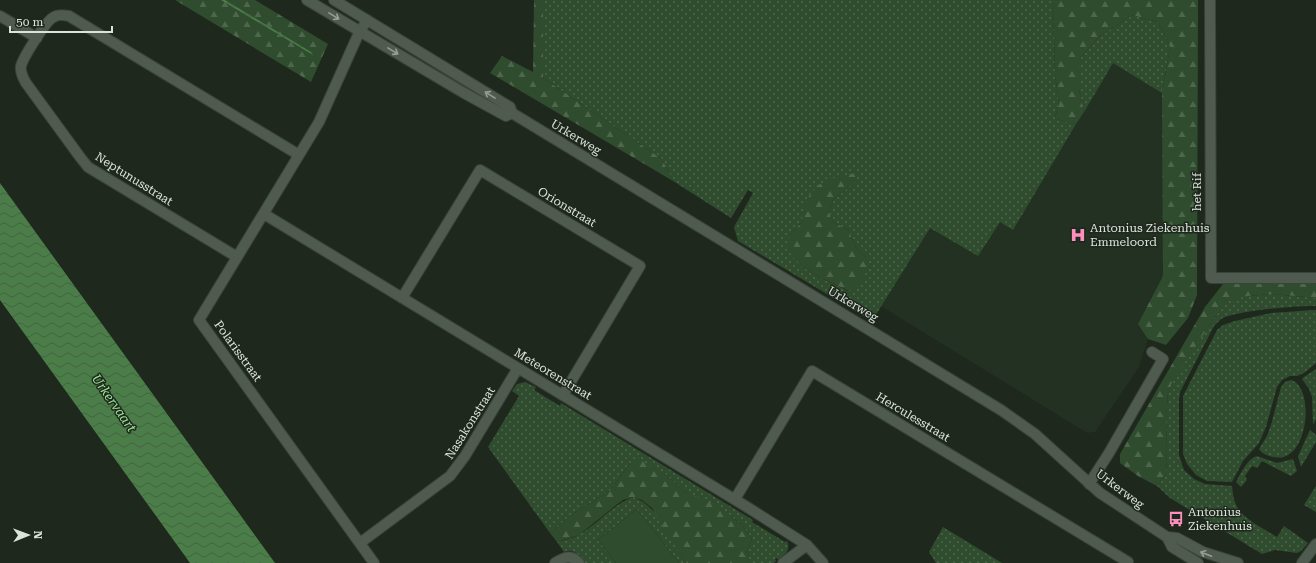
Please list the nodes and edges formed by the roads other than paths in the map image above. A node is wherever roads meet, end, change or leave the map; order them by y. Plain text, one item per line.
1 (307, 0) edge
2 (334, 0) edge
3 (1210, 0) edge
4 (0, 16) edge
5 (367, 20) junction
6 (360, 32) junction
7 (37, 38) junction
8 (512, 113) junction
9 (299, 155) junction
10 (264, 214) junction
11 (237, 257) junction
12 (1316, 278) edge
13 (402, 298) junction
14 (1152, 352) dead end
15 (518, 368) junction
16 (563, 395) junction
17 (1089, 484) junction
18 (735, 499) junction
19 (1167, 537) junction
20 (360, 543) junction
21 (1316, 544) edge
22 (807, 545) junction
23 (559, 560) edge
24 (374, 563) edge
25 (579, 563) edge
26 (783, 563) edge
27 (823, 563) edge
28 (1127, 563) edge
29 (1198, 563) edge
30 (1238, 563) edge
31 (1302, 563) edge

1 -> 6 street, Urkerweg
2 - 5 street, Urkerweg
3 - 12 street, het Rif
4 - 7 street
5 - 6 street
8 -> 5 street, Urkerweg
6 -> 8 street, Urkerweg
6 - 9 street, Polarisstraat
7 - 9 street, Neptunusstraat
7 - 11 street, Neptunusstraat
8 - 17 street, Urkerweg
9 - 10 street, Polarisstraat
10 - 11 street, Polarisstraat
10 - 13 street, Meteorenstraat
11 - 20 street, Polarisstraat
13 - 15 street, Meteorenstraat
13 - 16 street, Orionstraat
14 - 17 street
15 - 16 street, Meteorenstraat
15 - 20 street, Nasakonstraat
16 - 18 street, Meteorenstraat
17 - 19 street, Urkerweg
18 - 22 street, Meteorenstraat
18 - 28 street, Herculesstraat
19 - 29 street, Urkerweg
30 -> 19 street, Urkerweg
20 - 24 street, Polarisstraat
21 - 31 street
22 - 26 street
22 - 27 street, Meteorenstraat
23 - 25 street

